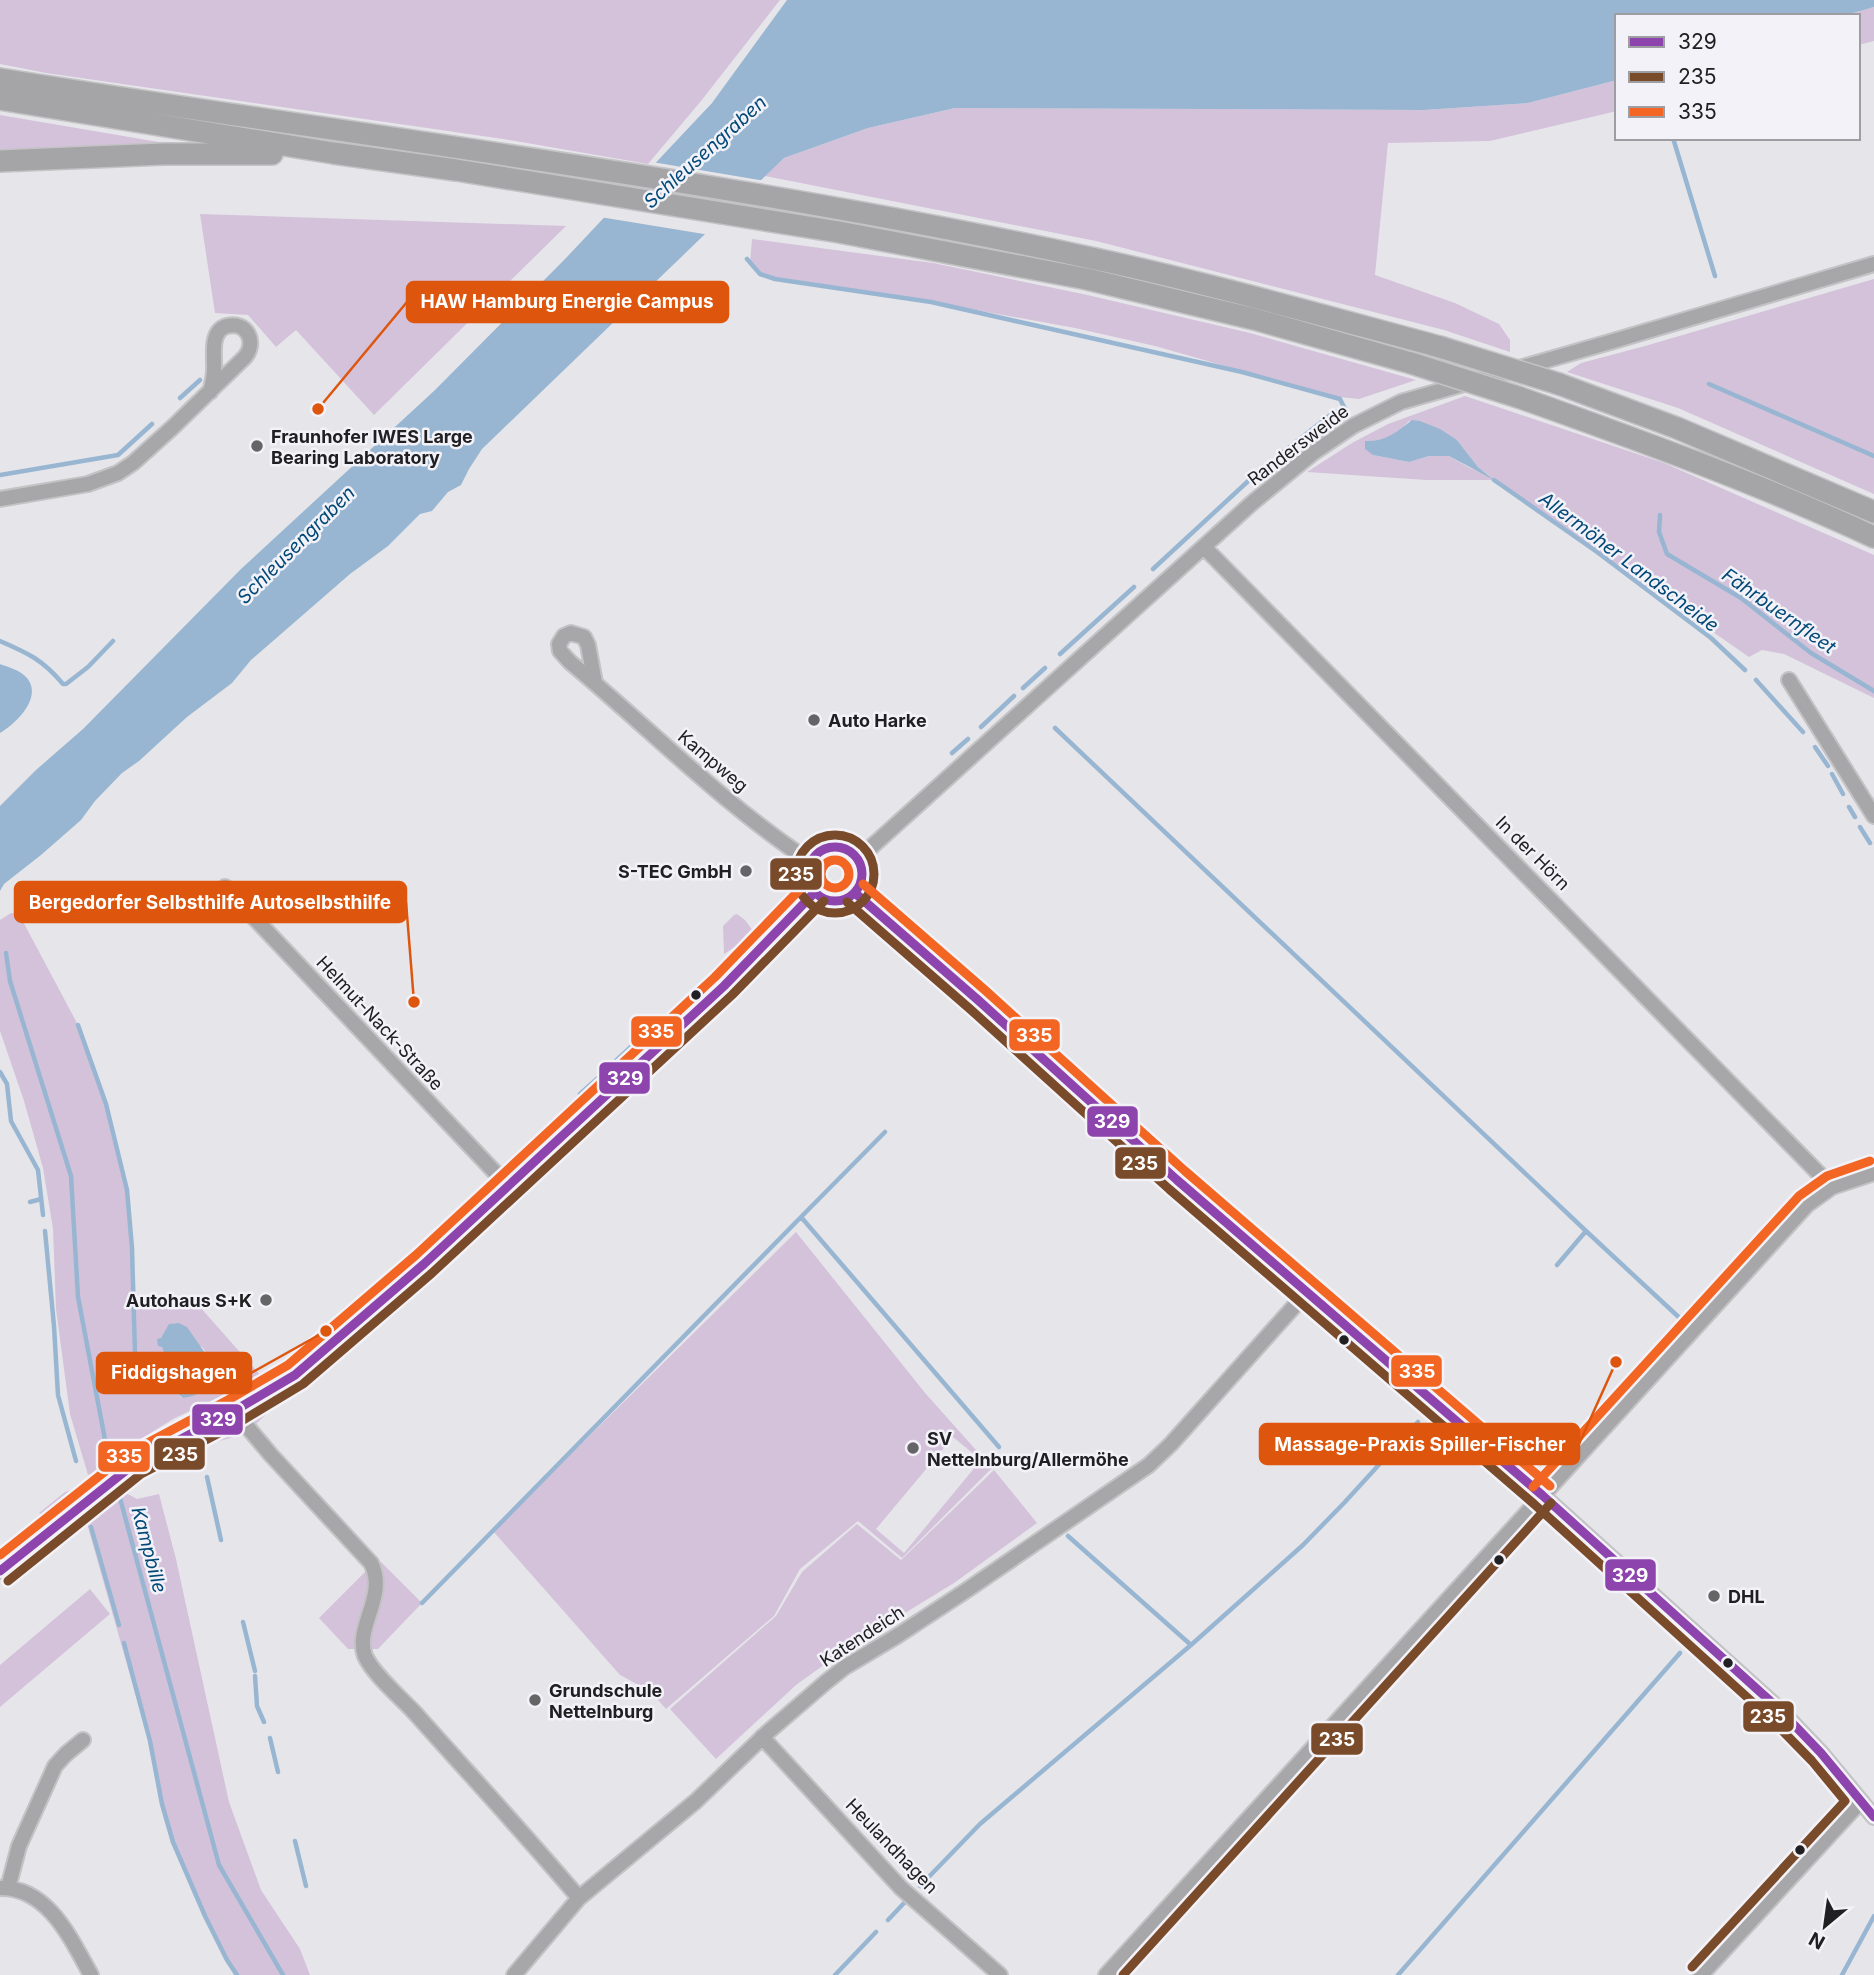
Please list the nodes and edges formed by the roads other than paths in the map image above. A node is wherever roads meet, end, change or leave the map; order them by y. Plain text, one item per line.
1 (0, 79) edge
2 (0, 99) edge
3 (333, 153) junction
4 (0, 161) edge
5 (1874, 264) edge
6 (210, 392) dead end
7 (0, 499) edge
8 (1874, 512) edge
9 (1874, 537) edge
10 (1205, 548) junction
11 (1790, 680) dead end
12 (595, 683) dead end
13 (1874, 816) edge
14 (858, 859) junction
15 (811, 862) junction
16 (225, 887) dead end
17 (815, 892) junction
18 (855, 893) junction
19 (1874, 1173) edge
20 (508, 1185) junction
21 (1832, 1187) junction
22 (1307, 1292) junction
23 (234, 1411) junction
24 (1542, 1495) junction
25 (0, 1571) edge
26 (762, 1737) junction
27 (83, 1740) dead end
28 (1861, 1801) junction
29 (1874, 1817) edge
30 (4, 1888) edge
31 (579, 1898) junction
32 (91, 1975) edge
33 (514, 1975) edge
34 (1000, 1975) edge
35 (1106, 1975) edge
36 (1701, 1975) edge

1 - 8 highway, bridge
2 - 3 highway
3 - 4 highway
3 - 9 highway, bridge
5 - 10 street, Randersweide
6 - 7 street
10 - 14 street, Randersweide
10 - 21 street, In der Hörn
11 - 13 street
12 - 15 street, Kampweg
14 - 15 street
14 - 18 street
15 - 17 street
16 - 20 street, Helmut-Nack-Straße
17 - 18 street
17 - 20 street
18 - 22 street
19 - 21 street
20 - 23 street
21 - 24 street
22 - 24 street
22 - 26 street, Katendeich
23 - 25 street
23 - 31 street
24 - 28 street
24 - 35 street
26 - 31 street, Katendeich
26 - 34 street, Heulandhagen
27 - 30 street
28 - 29 street
28 - 36 street
30 - 32 street
31 - 33 street, Katendeich

